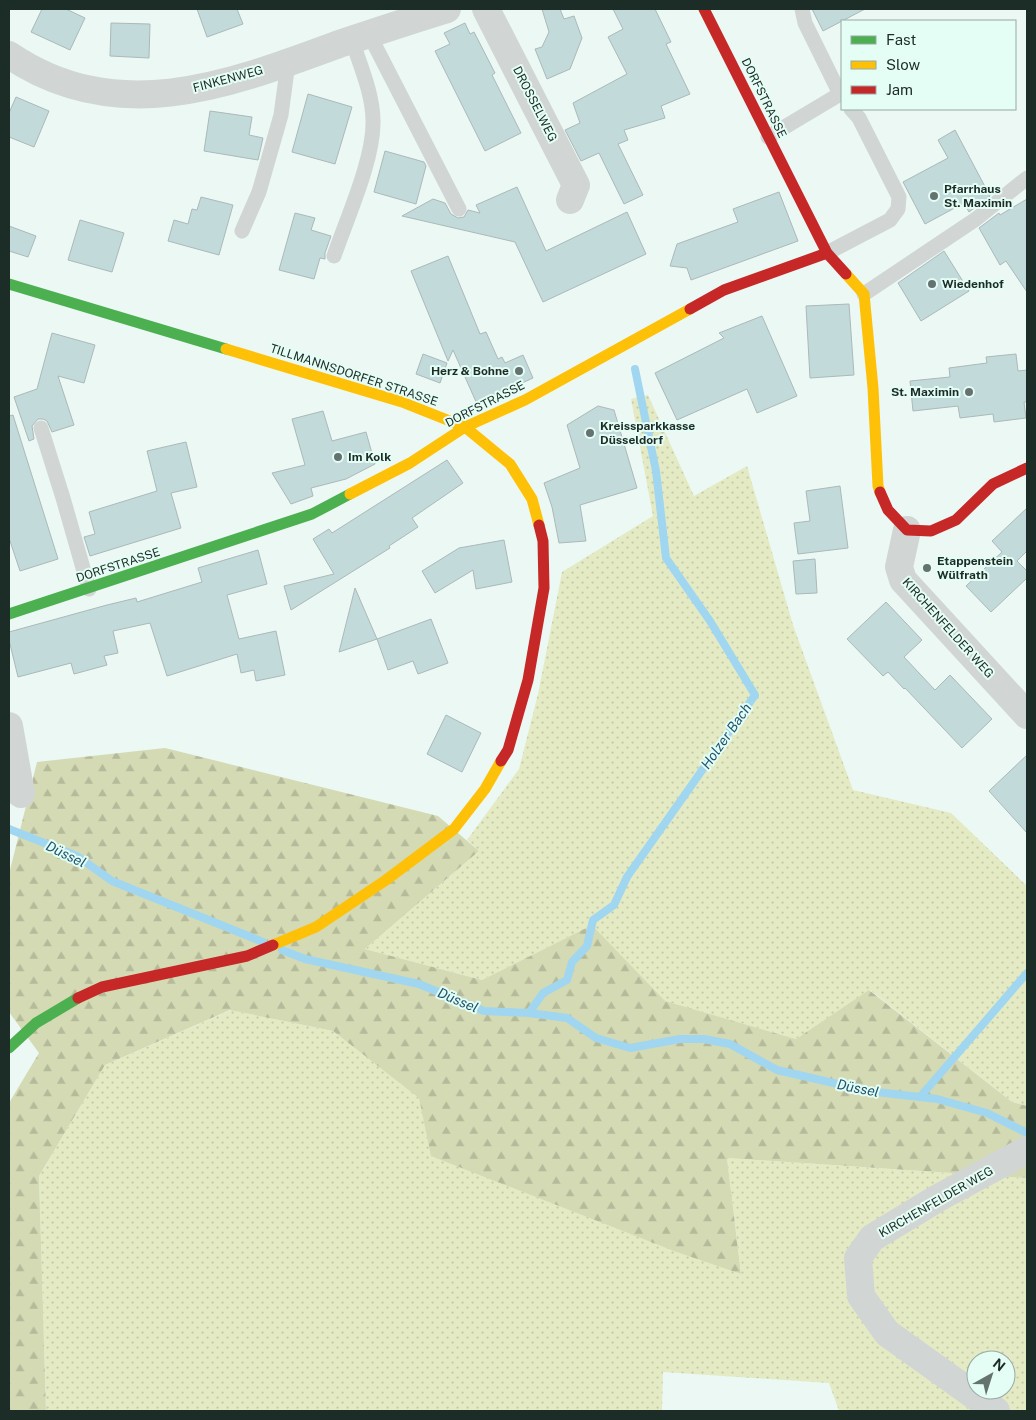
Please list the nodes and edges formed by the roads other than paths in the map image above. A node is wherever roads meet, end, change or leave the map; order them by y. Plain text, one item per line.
1 (447, 9) edge
2 (486, 9) edge
3 (704, 9) edge
4 (802, 9) edge
5 (400, 15) edge
6 (361, 37) junction
7 (9, 55) edge
8 (288, 63) junction
9 (841, 95) edge
10 (852, 110) edge
11 (768, 137) junction
12 (1027, 178) edge
13 (570, 200) dead end
14 (459, 209) dead end
15 (242, 231) dead end
16 (827, 253) junction
17 (334, 256) dead end
18 (9, 284) edge
19 (864, 294) junction
20 (465, 427) junction
21 (41, 428) dead end
22 (1027, 468) edge
23 (907, 530) junction
24 (89, 589) junction
25 (9, 614) edge
26 (1027, 715) edge
27 (9, 726) edge
28 (21, 794) dead end
29 (9, 1048) edge
30 (1019, 1155) edge
31 (996, 1411) edge

1 - 5 street, FINKENWEG
2 - 13 street, DROSSELWEG
3 - 11 street, DORFSTRASSE
4 - 9 lane
5 - 6 street, FINKENWEG
6 - 8 street, FINKENWEG
6 - 14 lane
6 - 17 lane
7 - 8 street, FINKENWEG
8 - 15 lane
9 - 11 lane
10 - 16 lane
11 - 16 street, DORFSTRASSE
12 - 19 lane
16 - 19 street, DORFSTRASSE
16 - 20 street, DORFSTRASSE
18 - 20 street, TILLMANNSDORFER STRASSE
19 - 23 street
20 - 24 street, DORFSTRASSE
20 - 29 street, TILLMANNSDORFER STRASSE
21 - 24 lane
22 - 23 street
23 - 26 street, KIRCHENFELDER WEG
24 - 25 street, DORFSTRASSE
27 - 28 street
30 - 31 street, KIRCHENFELDER WEG

